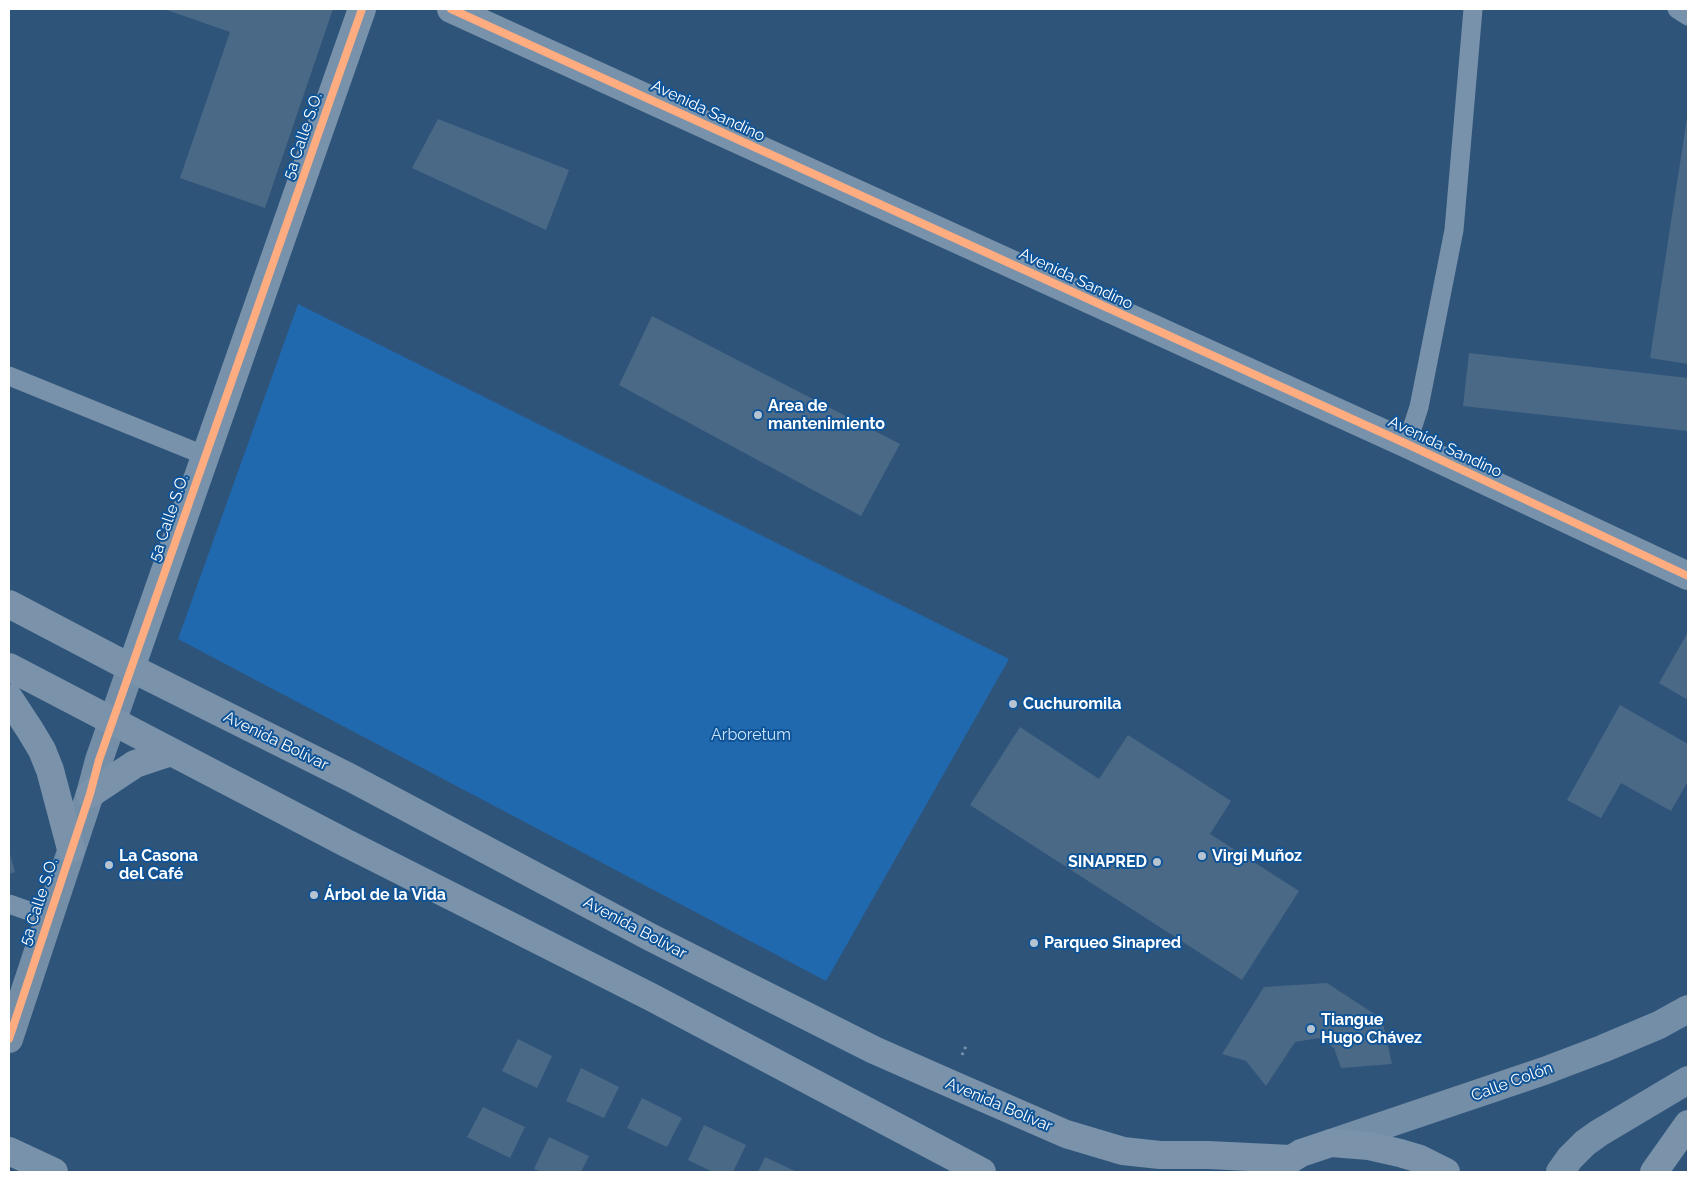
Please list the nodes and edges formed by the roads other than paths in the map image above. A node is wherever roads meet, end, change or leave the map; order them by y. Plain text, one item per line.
1 (362, 9) edge
2 (451, 9) edge
3 (1473, 9) edge
4 (1677, 9) edge
5 (1688, 16) edge
6 (9, 376) edge
7 (1407, 444) junction
8 (206, 456) junction
9 (1688, 576) edge
10 (9, 604) edge
11 (9, 667) edge
12 (131, 668) junction
13 (9, 698) edge
14 (112, 722) junction
15 (171, 752) junction
16 (90, 794) junction
17 (70, 849) junction
18 (9, 904) edge
19 (49, 918) junction
20 (1688, 1009) edge
21 (9, 1039) edge
22 (1688, 1080) edge
23 (1688, 1124) edge
24 (1331, 1144) junction
25 (9, 1151) edge
26 (1281, 1166) edge
27 (54, 1172) edge
28 (982, 1172) edge
29 (1446, 1172) edge
30 (1560, 1172) edge
31 (1654, 1172) edge

1 - 8 street, 5a Calle S.O.
2 - 7 street, Avenida Sandino
3 - 7 lane
4 - 5 lane
6 - 8 lane
7 - 9 street, Avenida Sandino
8 - 12 street, 5a Calle S.O.
10 - 12 highway, Avenida Bolívar
11 - 14 highway
12 - 14 main road, 5a Calle S.O.
12 - 26 highway, Avenida Bolívar
13 - 17 highway
14 - 15 highway
14 - 16 main road, 5a Calle S.O.
15 - 16 highway
15 - 28 highway
16 - 17 main road, 5a Calle S.O.
17 - 19 main road, 5a Calle S.O.
18 - 19 lane
19 - 21 main road, 5a Calle S.O.
20 - 24 main road, Calle Colón
22 - 30 main road
23 - 31 highway
24 - 26 highway
24 - 29 highway
25 - 27 street

